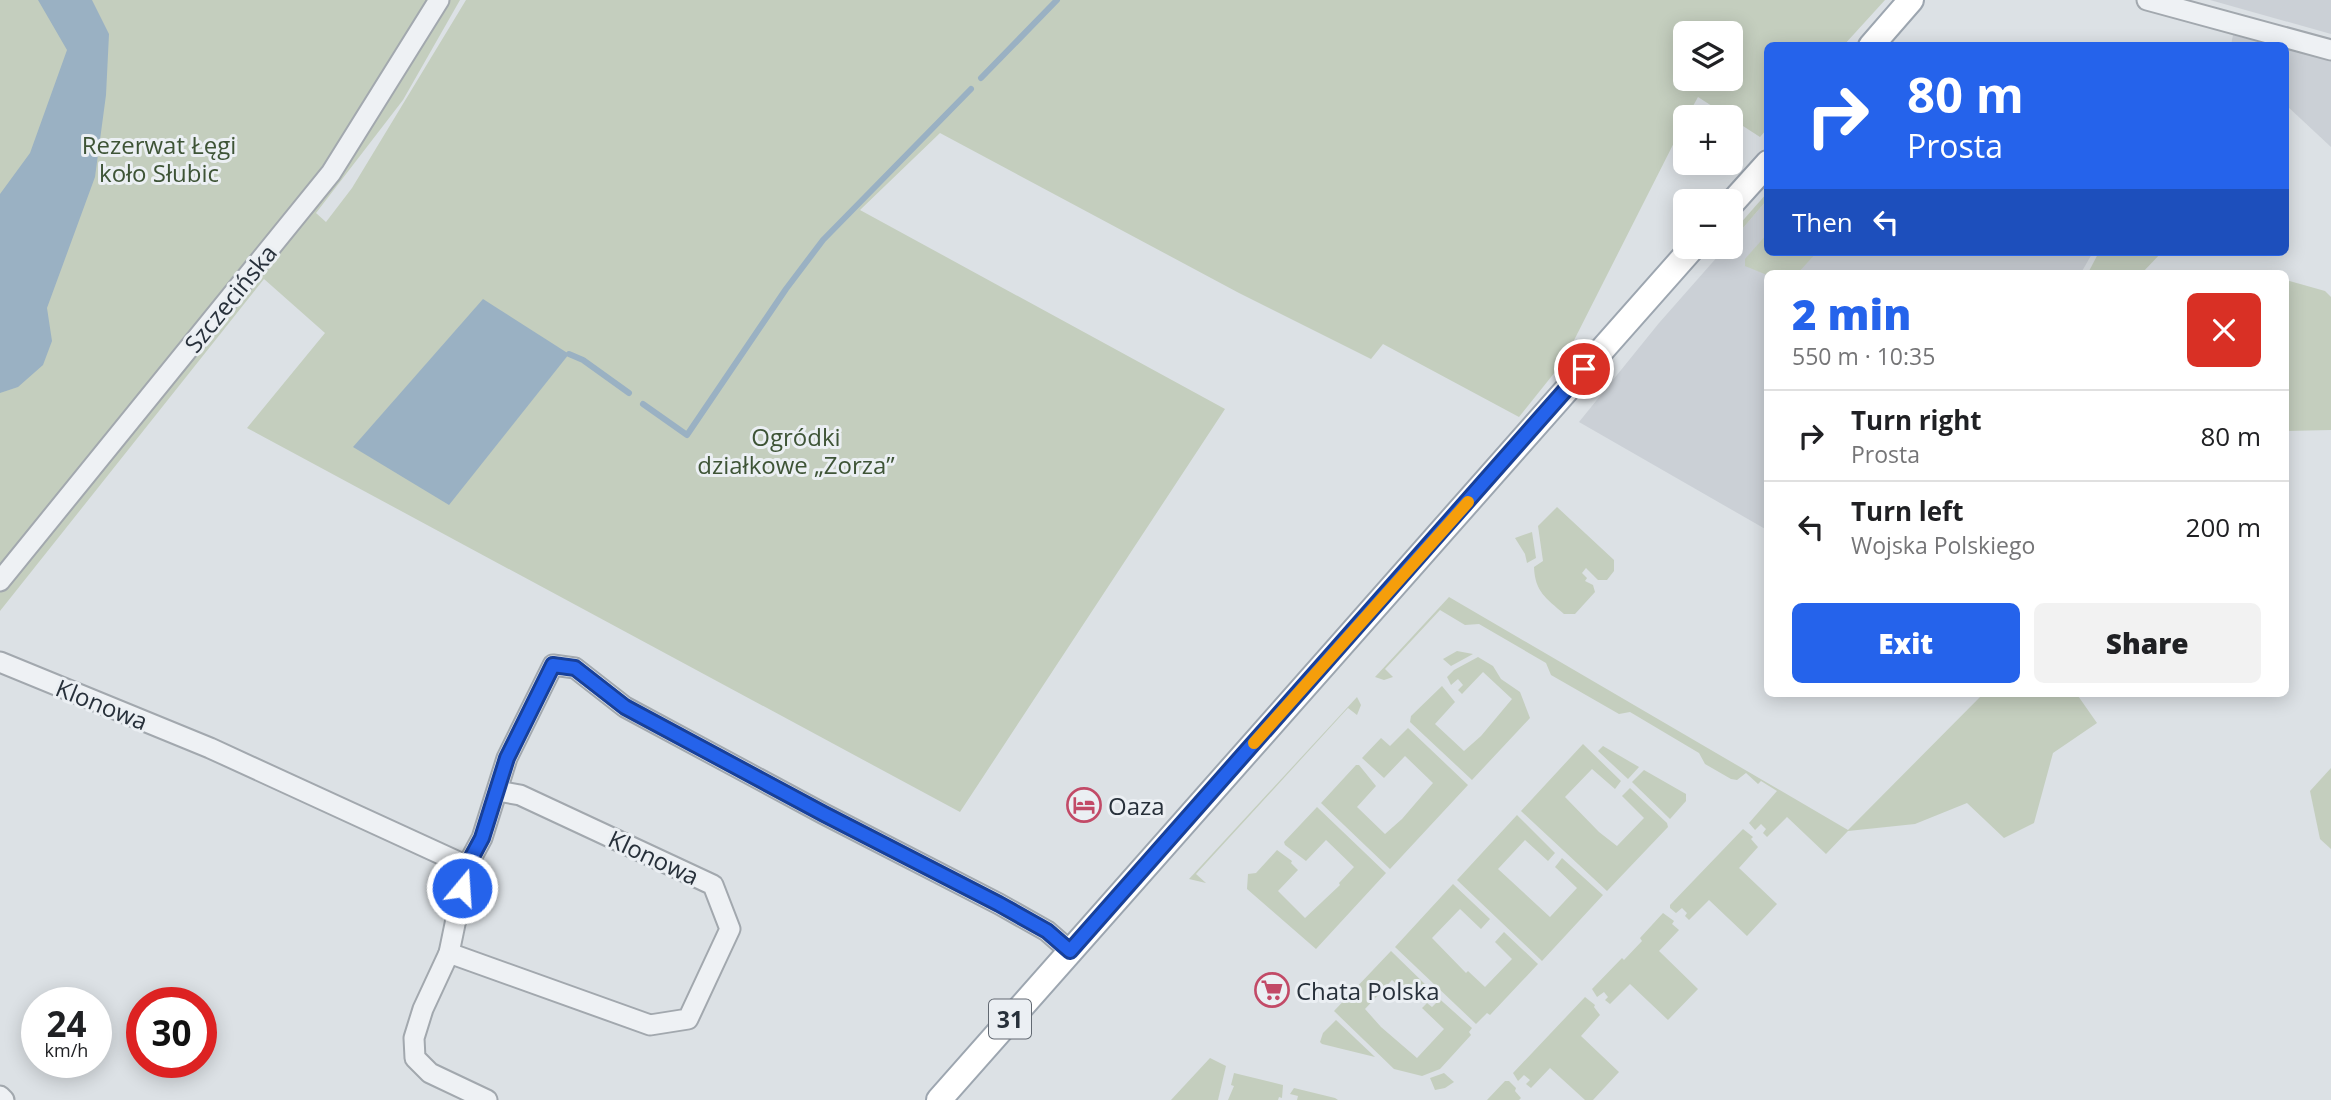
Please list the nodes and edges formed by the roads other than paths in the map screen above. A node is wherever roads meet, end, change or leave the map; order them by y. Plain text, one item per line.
1 (439, 0) edge
2 (1911, 0) edge
3 (2147, 0) edge
4 (1874, 42) edge
5 (2331, 50) edge
6 (1764, 167) edge
7 (1743, 191) edge
8 (1682, 259) edge
9 (0, 581) edge
10 (0, 662) edge
11 (498, 792) junction
12 (467, 866) junction
13 (1070, 951) junction
14 (449, 953) junction
15 (0, 1096) edge
16 (5, 1100) edge
17 (488, 1100) edge
18 (939, 1100) edge

1 - 9 street, Szczecińska
2 - 4 main road
3 - 5 street
6 - 7 main road
8 - 13 main road, 31
10 - 12 street, Klonowa
11 - 12 street
11 - 13 street
11 - 14 street, Klonowa
12 - 14 street
13 - 18 main road, 31
14 - 17 street
15 - 16 street

